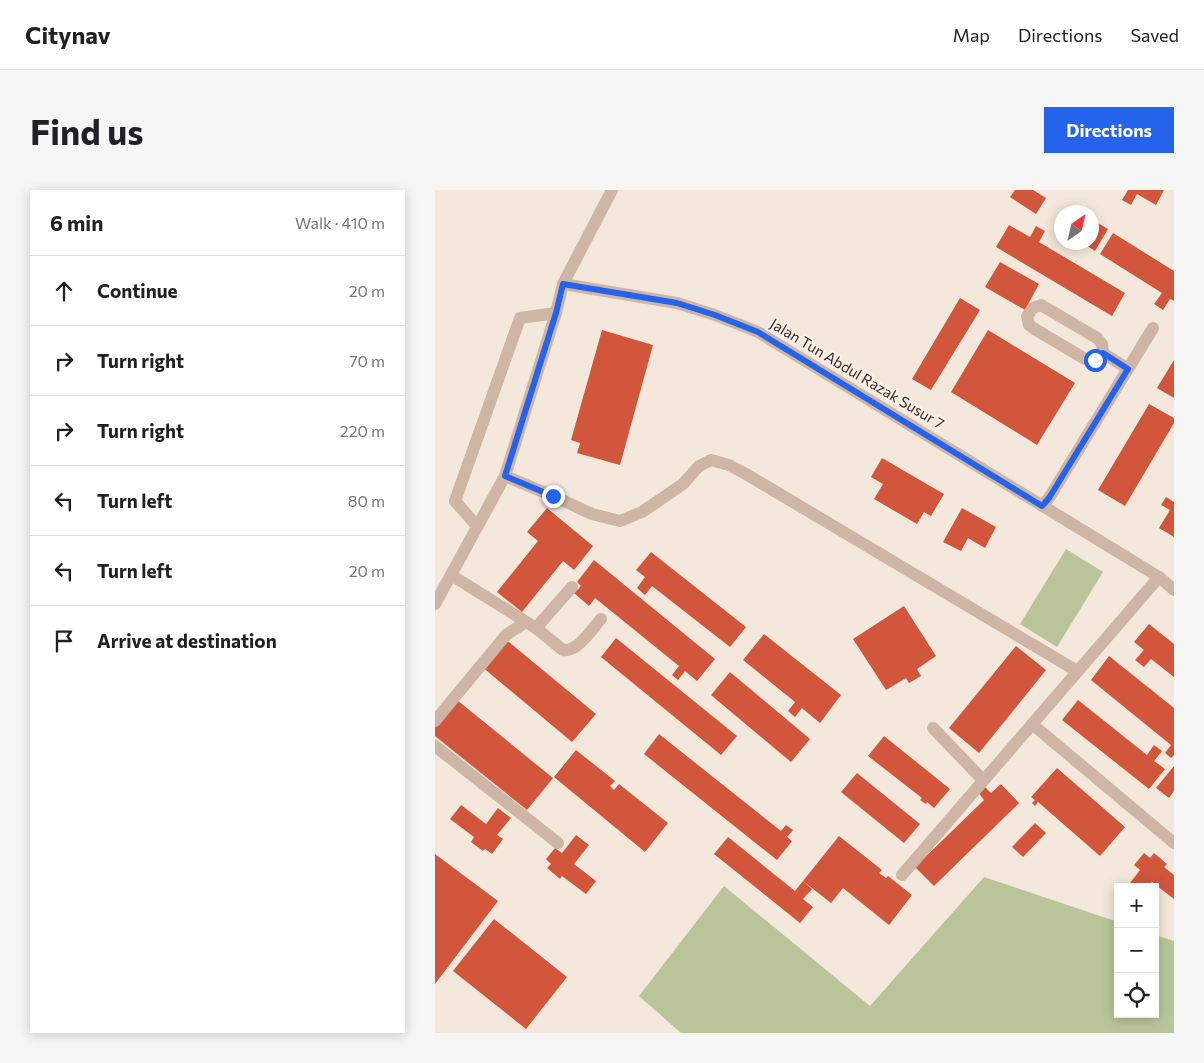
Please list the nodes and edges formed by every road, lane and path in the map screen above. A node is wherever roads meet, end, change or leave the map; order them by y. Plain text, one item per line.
1 (612, 190) edge
2 (563, 284) junction
3 (556, 313) junction
4 (1153, 328) dead end
5 (1103, 353) junction
6 (1128, 369) junction
7 (505, 476) junction
8 (1042, 506) junction
9 (477, 526) junction
10 (451, 575) junction
11 (1159, 577) junction
12 (572, 587) dead end
13 (1174, 590) edge
14 (435, 604) edge
15 (601, 619) dead end
16 (531, 625) junction
17 (1077, 671) junction
18 (435, 721) edge
19 (1032, 724) junction
20 (933, 728) dead end
21 (435, 746) edge
22 (983, 780) junction
23 (1174, 842) edge
24 (558, 843) dead end
25 (903, 875) dead end

1 - 2 street
2 - 3 street
2 - 8 street, Jalan Tun Abdul Razak Susur 7
3 - 7 street
3 - 9 street
4 - 6 street
5 - 5 street
5 - 6 street
6 - 8 street
7 - 9 street
7 - 17 street
8 - 11 street, Jalan Tun Abdul Razak Susur 7
9 - 10 street
10 - 14 street
10 - 16 street
11 - 13 street, Jalan Tun Abdul Razak Susur 7
11 - 17 street
12 - 16 street
15 - 16 street
16 - 18 street
17 - 19 street
19 - 22 street
19 - 23 street
20 - 22 street
21 - 24 street
22 - 25 street

